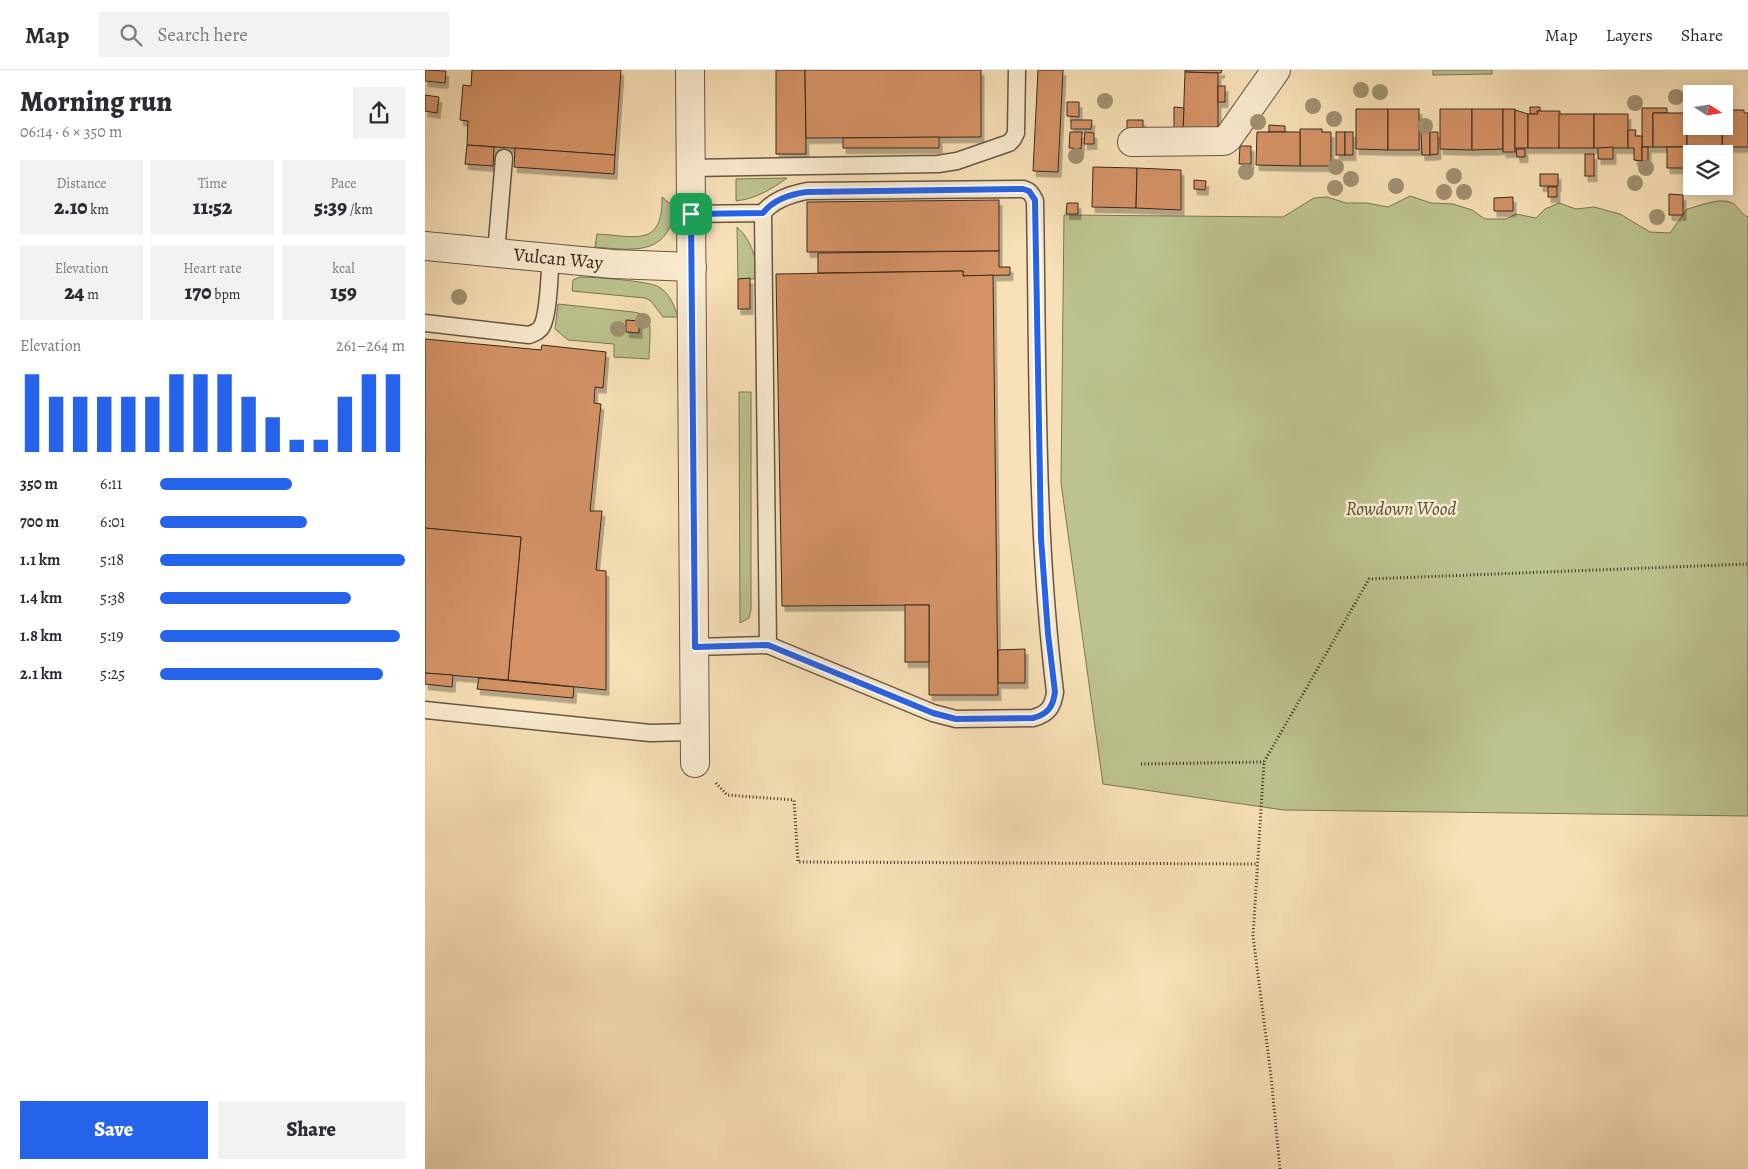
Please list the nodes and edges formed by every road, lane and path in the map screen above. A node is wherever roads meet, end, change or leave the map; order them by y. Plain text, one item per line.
1 (690, 70) edge
2 (1017, 70) edge
3 (1276, 70) edge
4 (1132, 142) dead end
5 (504, 158) dead end
6 (691, 168) junction
7 (763, 213) junction
8 (691, 214) junction
9 (425, 246) edge
10 (496, 253) junction
11 (551, 258) junction
12 (692, 266) junction
13 (425, 323) edge
14 (1748, 564) edge
15 (768, 645) junction
16 (695, 647) junction
17 (425, 710) edge
18 (695, 732) junction
19 (1264, 762) junction
20 (695, 763) joint
21 (1141, 764) dead end
22 (1257, 864) junction
23 (1279, 1169) edge

1 - 6 street
2 - 6 lane
3 - 4 street
5 - 10 lane
6 - 8 street
7 - 8 lane
7 - 15 lane
7 - 15 lane
8 - 12 street
9 - 10 street, Vulcan Way
10 - 11 street, Vulcan Way
11 - 12 street, Vulcan Way
11 - 13 lane
12 - 16 street
14 - 19 path
15 - 16 lane
16 - 18 street
17 - 18 lane
18 - 20 street
19 - 21 path
19 - 22 path
20 - 22 path
22 - 23 path

